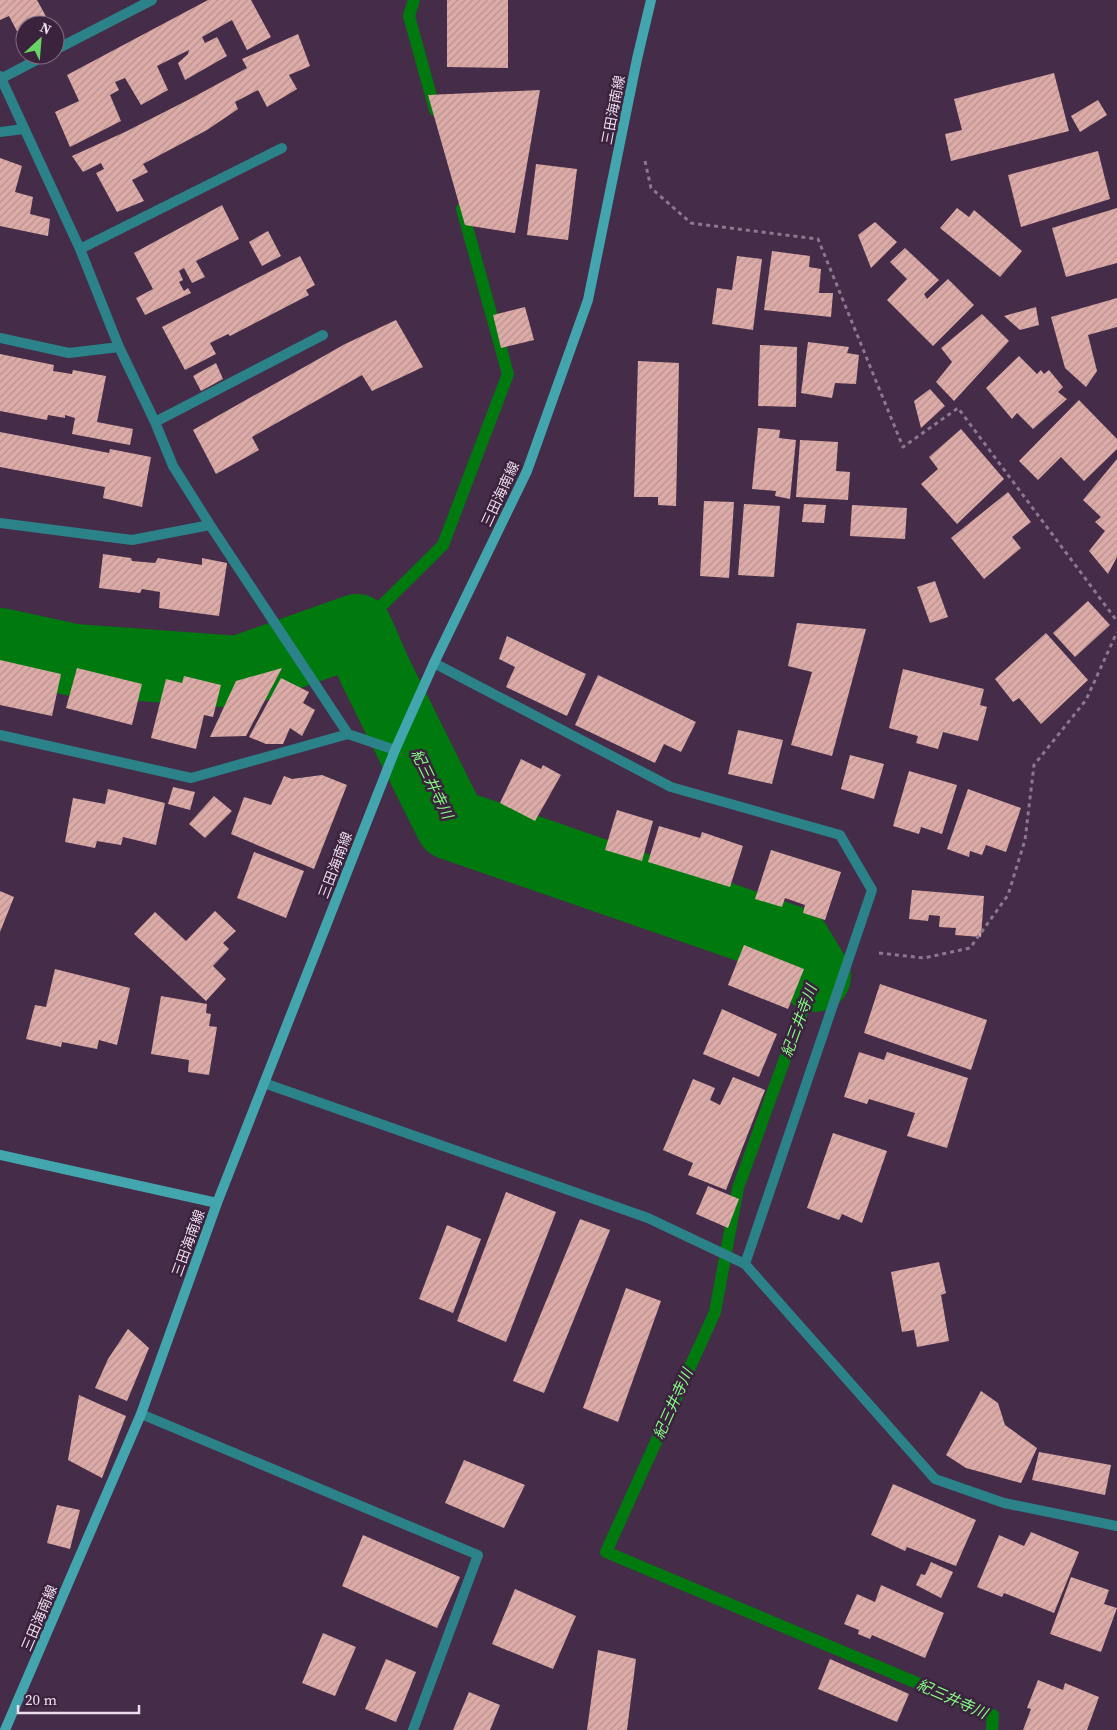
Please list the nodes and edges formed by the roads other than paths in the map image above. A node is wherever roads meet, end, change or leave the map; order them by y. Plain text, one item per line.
1 (152, 0) edge
2 (651, 0) edge
3 (65, 45) edge
4 (26, 65) edge
5 (1, 77) edge
6 (24, 129) junction
7 (0, 132) edge
8 (282, 148) dead end
9 (80, 249) junction
10 (323, 336) dead end
11 (0, 338) edge
12 (119, 347) junction
13 (155, 422) junction
14 (0, 523) edge
15 (210, 525) junction
16 (434, 663) junction
17 (348, 734) junction
18 (0, 735) edge
19 (395, 750) junction
20 (264, 1083) junction
21 (0, 1155) edge
22 (217, 1203) junction
23 (746, 1264) junction
24 (141, 1414) junction
25 (1117, 1526) edge
26 (5, 1730) edge
27 (413, 1730) edge

1 - 3 street
2 - 16 main road, 三田海南線
4 - 5 street
5 - 6 street
6 - 7 street
6 - 9 street
8 - 9 street
9 - 12 street
10 - 13 street
11 - 12 street
12 - 13 street
13 - 15 street
14 - 15 street
15 - 17 street
16 - 19 main road, 三田海南線
16 - 23 street
17 - 18 street
17 - 19 street
19 - 20 main road, 三田海南線
20 - 22 main road, 三田海南線
20 - 23 street
21 - 22 main road
22 - 24 main road, 三田海南線
23 - 25 street
24 - 26 main road, 三田海南線
24 - 27 street

